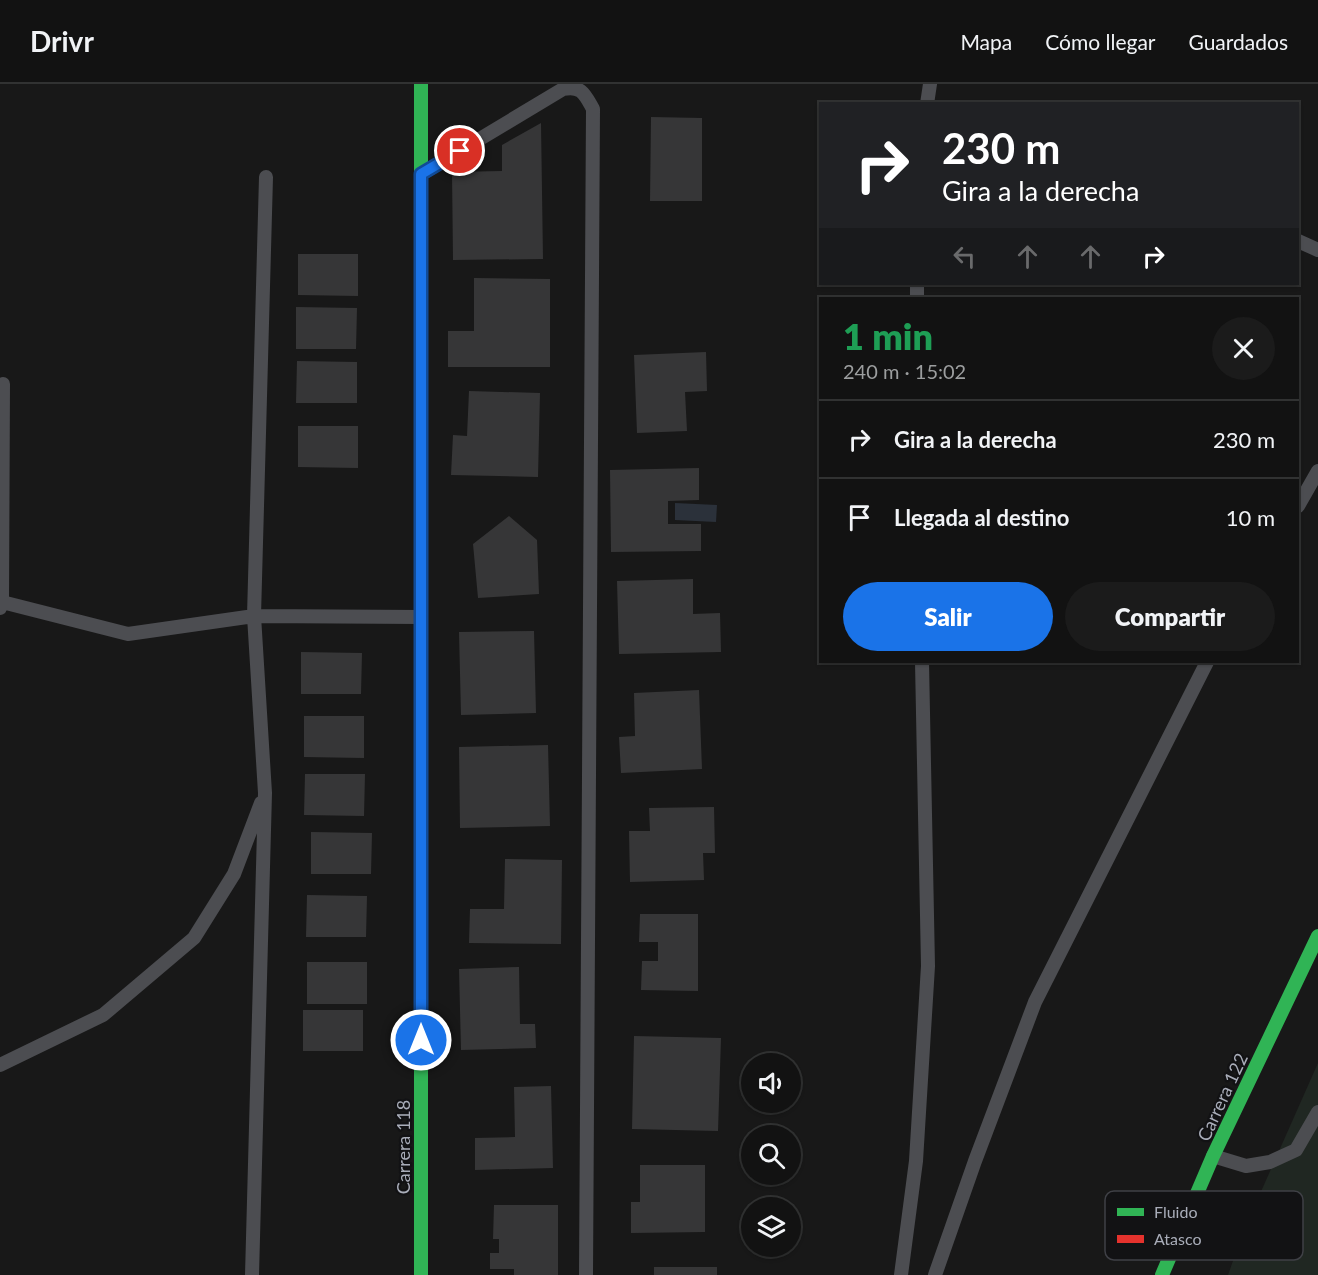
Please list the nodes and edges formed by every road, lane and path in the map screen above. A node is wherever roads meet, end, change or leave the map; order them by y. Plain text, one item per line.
1 (421, 84) edge
2 (930, 84) edge
3 (927, 102) edge
4 (421, 174) junction
5 (266, 177) dead end
6 (1299, 241) edge
7 (1318, 250) edge
8 (3, 384) dead end
9 (1318, 471) edge
10 (1299, 504) edge
11 (1, 605) edge
12 (254, 616) junction
13 (421, 617) junction
14 (921, 663) edge
15 (1206, 663) edge
16 (265, 793) junction
17 (1318, 936) edge
18 (0, 1065) edge
19 (1318, 1112) edge
20 (1213, 1156) junction
21 (1198, 1191) edge
22 (1168, 1260) edge
23 (252, 1275) edge
24 (421, 1275) edge
25 (586, 1275) edge
26 (901, 1275) edge
27 (935, 1275) edge
28 (1162, 1275) edge

1 - 4 street, Carrera 118
2 - 3 lane
4 - 13 street, Carrera 118
4 - 25 lane
5 - 12 lane
6 - 7 lane
8 - 11 lane
9 - 10 lane
11 - 12 lane
12 - 13 lane
12 - 16 lane
13 - 24 street, Carrera 118
14 - 26 lane
15 - 27 lane
16 - 18 lane
16 - 23 lane
17 - 20 street, Carrera 122
19 - 20 lane
20 - 21 street, Carrera 122
22 - 28 street, Carrera 122

